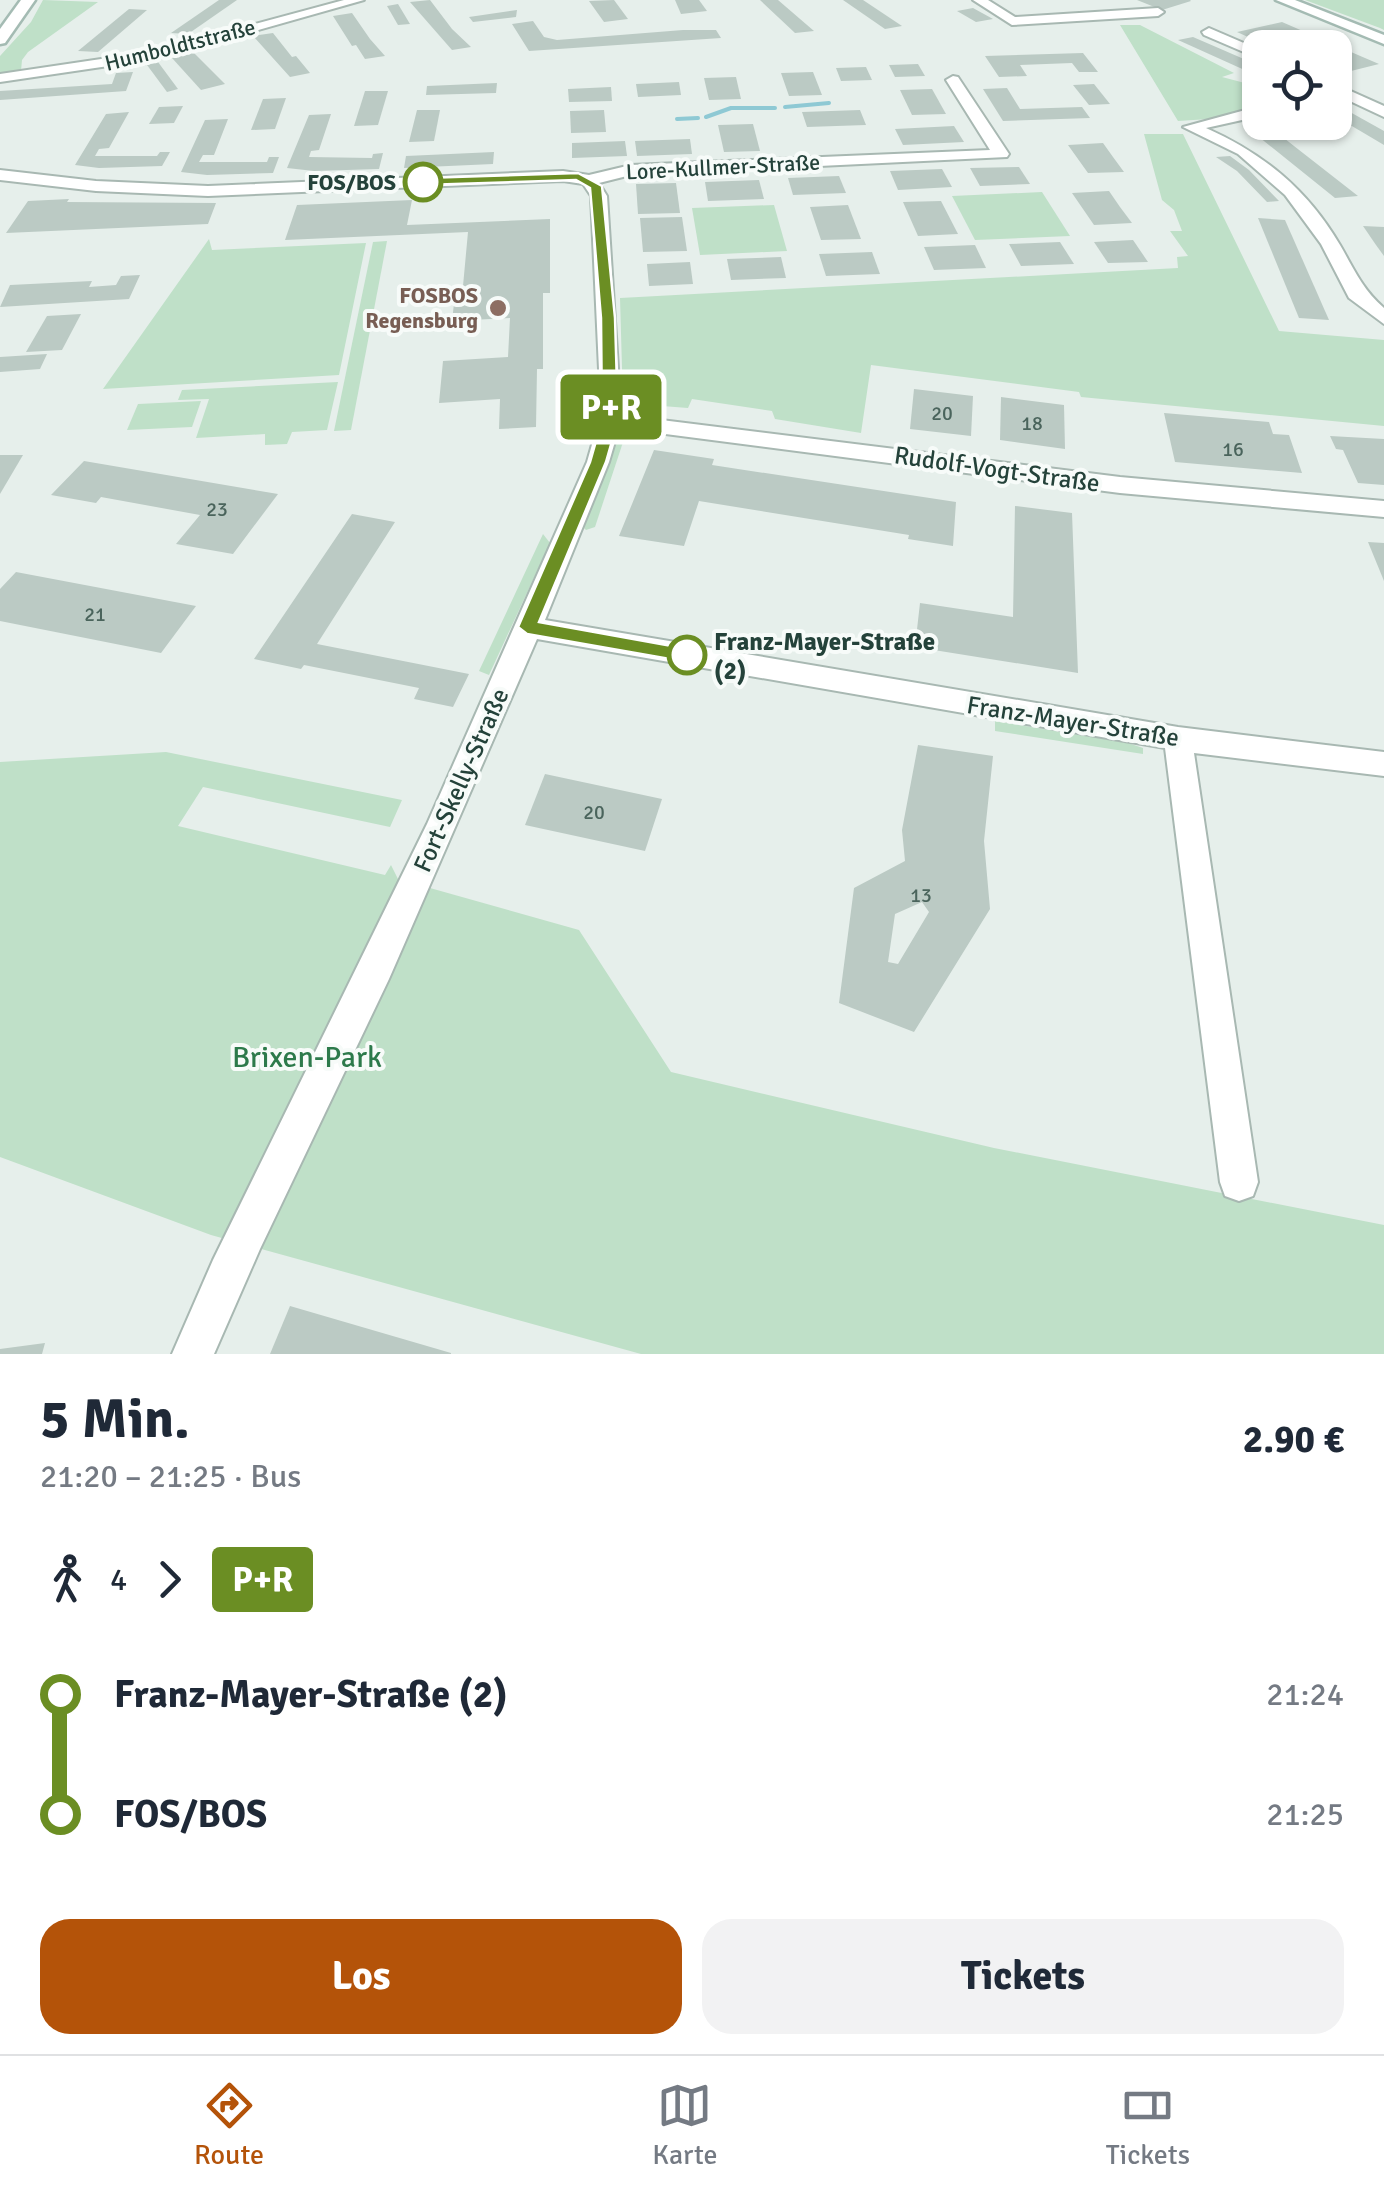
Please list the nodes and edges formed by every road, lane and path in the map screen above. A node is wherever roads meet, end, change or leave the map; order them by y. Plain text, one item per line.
1 (28, 0) edge
2 (358, 0) edge
3 (979, 0) edge
4 (1284, 0) edge
5 (1158, 12) dead end
6 (1209, 32) dead end
7 (0, 40) edge
8 (1384, 40) edge
9 (1242, 46) edge
10 (0, 78) edge
11 (954, 80) dead end
12 (1352, 96) edge
13 (1384, 112) edge
14 (1242, 115) edge
15 (0, 174) edge
16 (590, 180) junction
17 (1384, 318) edge
18 (610, 420) junction
19 (1384, 509) edge
20 (527, 627) junction
21 (1178, 739) junction
22 (1384, 764) edge
23 (1240, 1182) dead end
24 (193, 1354) edge

1 - 7 street
2 - 10 street, Humboldtstraße
3 - 5 street
4 - 8 street
6 - 9 street
11 - 16 street, Lore-Kullmer-Straße
12 - 13 street
14 - 17 street
15 - 16 street, Lore-Kullmer-Straße
16 - 18 street, Fort-Skelly-Straße
18 - 19 street, Rudolf-Vogt-Straße
18 - 20 street, Fort-Skelly-Straße
20 - 21 street, Franz-Mayer-Straße
20 - 24 street, Fort-Skelly-Straße
21 - 22 street, Franz-Mayer-Straße
21 - 23 street

